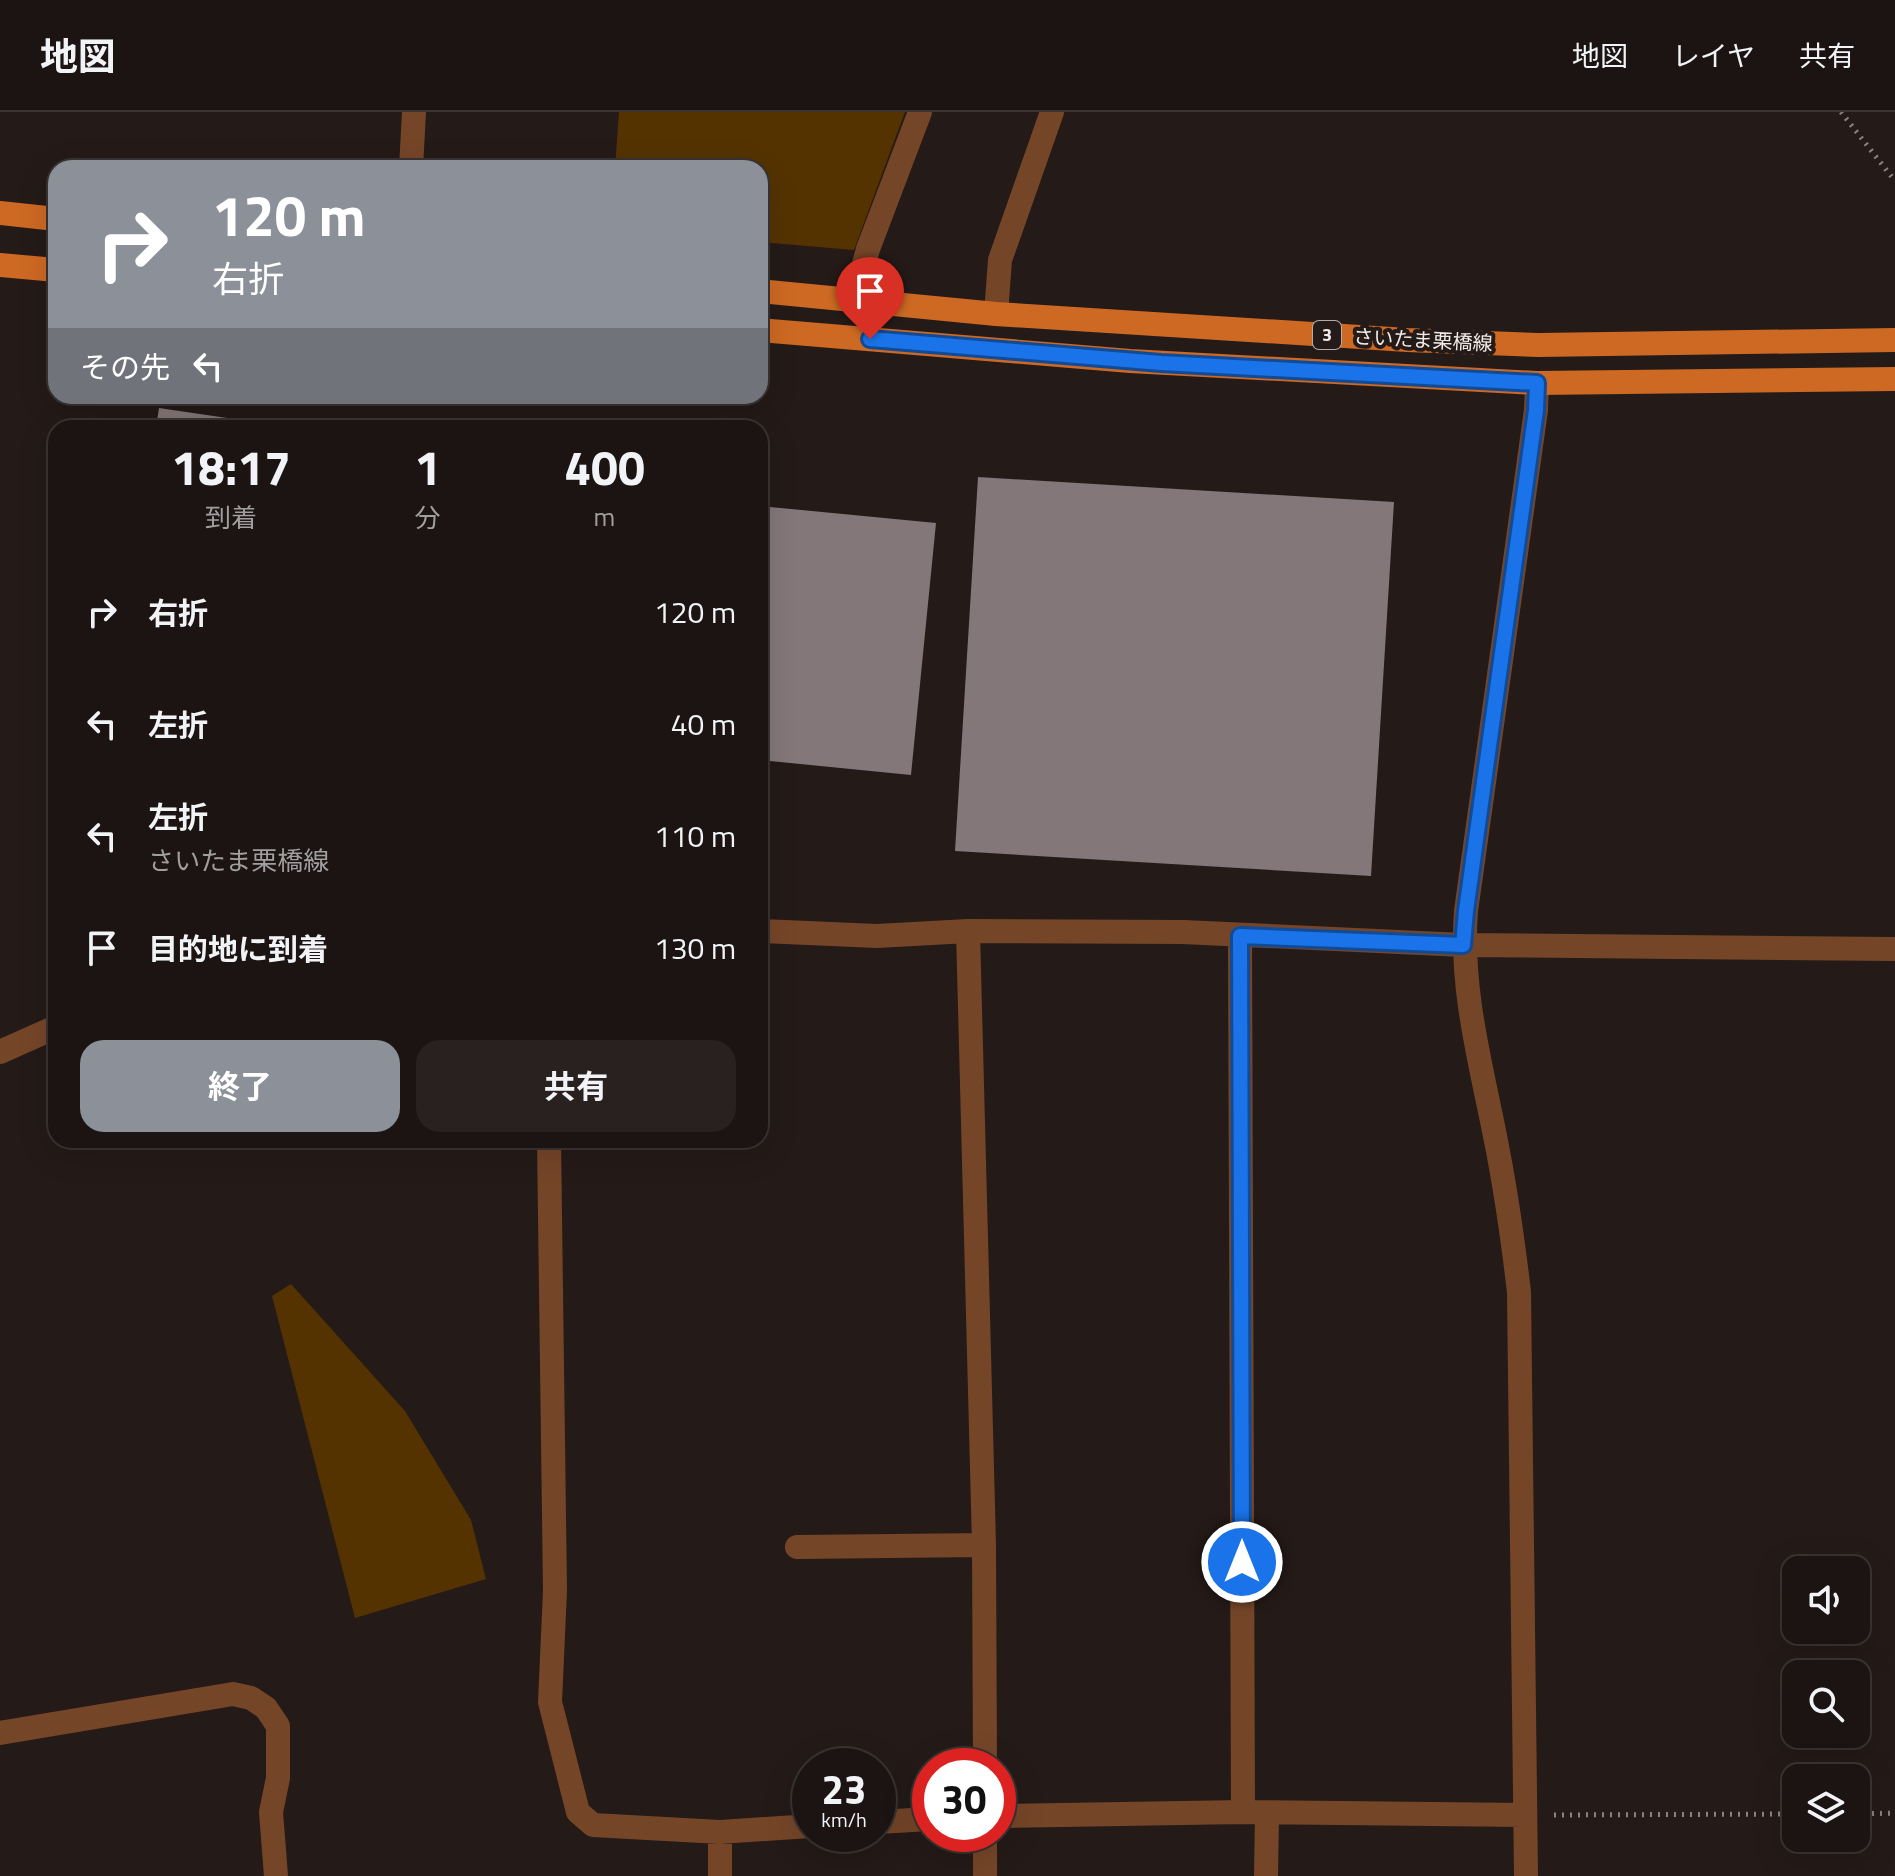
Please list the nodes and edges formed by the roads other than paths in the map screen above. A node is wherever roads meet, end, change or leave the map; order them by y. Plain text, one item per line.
1 (414, 112) edge
2 (920, 112) edge
3 (1052, 112) edge
4 (411, 160) edge
5 (0, 213) edge
6 (48, 218) edge
7 (0, 265) edge
8 (48, 269) edge
9 (768, 292) edge
10 (854, 301) junction
11 (996, 314) junction
12 (768, 331) edge
13 (1895, 340) edge
14 (1895, 379) edge
15 (1537, 383) junction
16 (768, 931) edge
17 (968, 931) junction
18 (1240, 936) junction
19 (1463, 945) junction
20 (1895, 949) edge
21 (48, 1031) edge
22 (0, 1052) edge
23 (549, 1148) edge
24 (984, 1545) junction
25 (797, 1547) dead end
26 (0, 1733) edge
27 (985, 1748) edge
28 (1255, 1813) junction
29 (1525, 1815) junction
30 (1016, 1816) edge
31 (792, 1827) edge
32 (720, 1832) junction
33 (985, 1852) edge
34 (276, 1876) edge
35 (720, 1876) edge
36 (985, 1876) edge
37 (1266, 1876) edge
38 (1526, 1876) edge

1 - 4 street
2 - 10 street
3 - 11 street
5 - 6 main road
7 - 8 main road
9 - 10 main road, さいたま栗橋線 / 3
10 - 11 main road, さいたま栗橋線 / 3
11 - 13 main road, さいたま栗橋線 / 3
12 - 15 main road, さいたま栗橋線 / 3
14 - 15 main road, さいたま栗橋線 / 3
15 - 19 street
16 - 17 street
17 - 18 street
17 - 24 street
18 - 19 street
18 - 28 street
19 - 20 street
19 - 29 street
21 - 22 street
23 - 32 street
24 - 25 street
24 - 27 street
26 - 34 street
28 - 29 street
28 - 30 street
28 - 37 street
29 - 38 street
31 - 32 street
32 - 35 street
33 - 36 street

